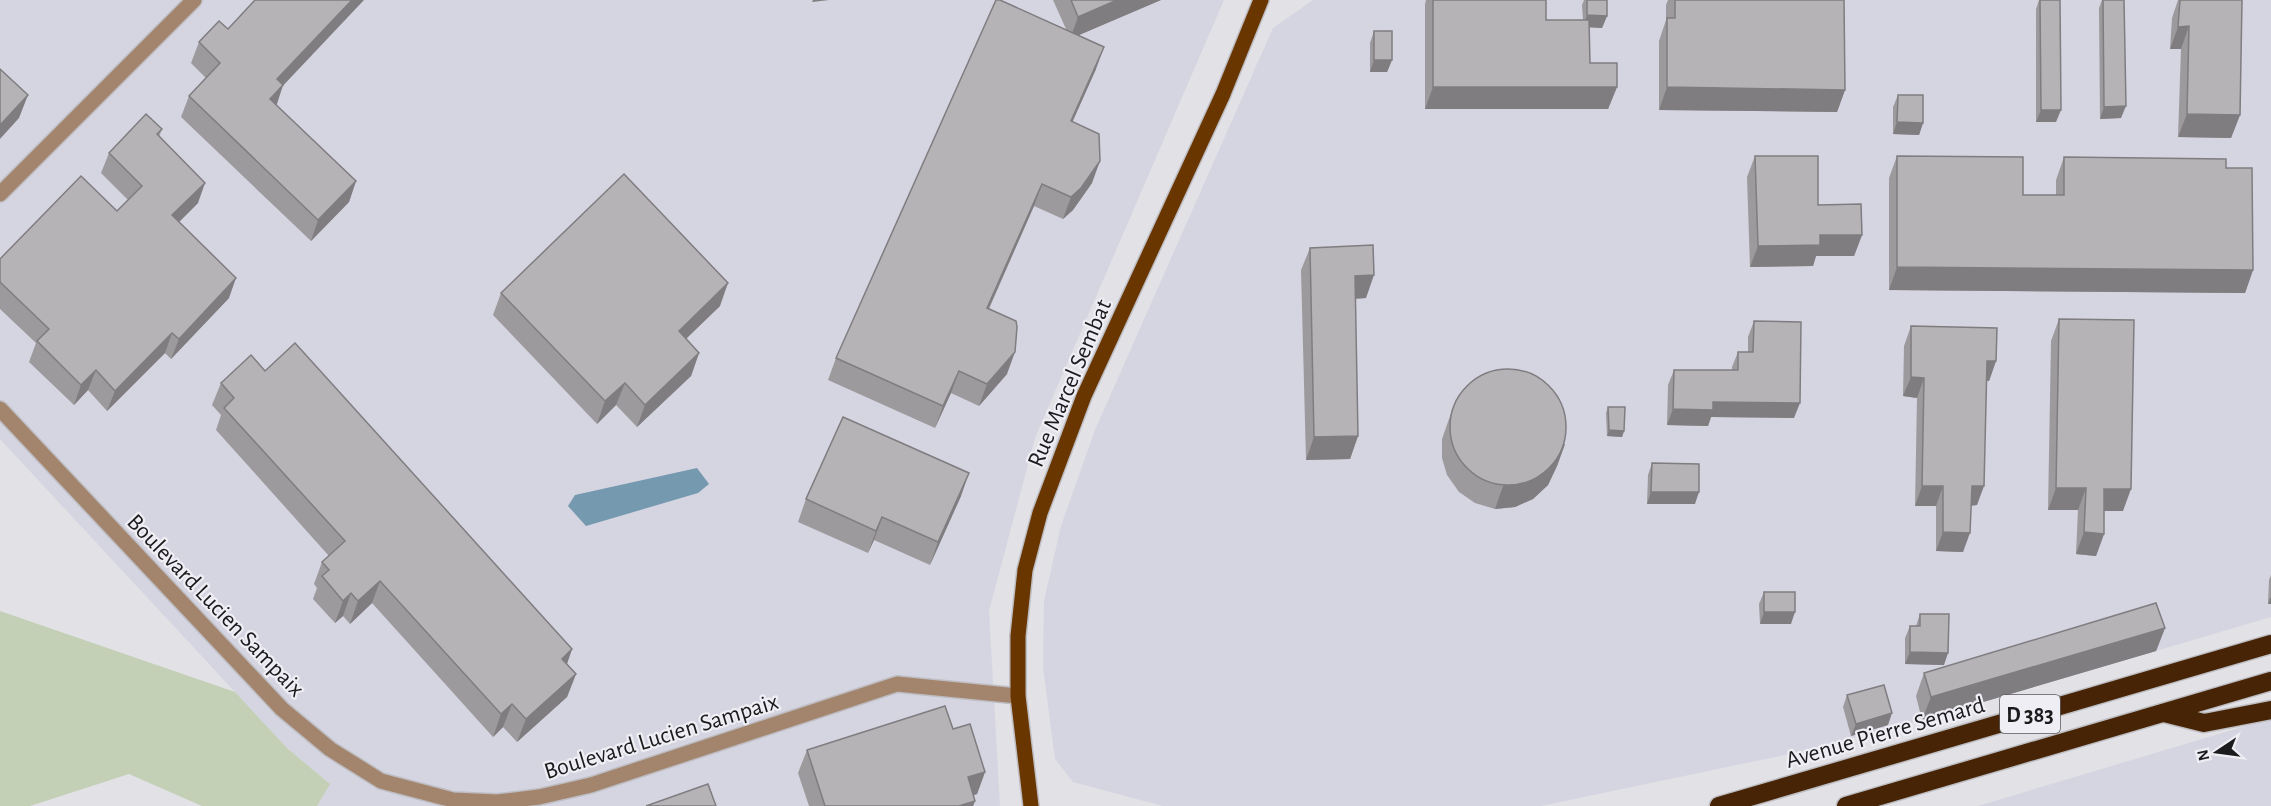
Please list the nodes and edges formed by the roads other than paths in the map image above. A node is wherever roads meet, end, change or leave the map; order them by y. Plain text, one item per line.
1 (194, 0) edge
2 (1261, 0) edge
3 (0, 194) edge
4 (0, 409) edge
5 (2271, 644) edge
6 (2271, 681) edge
7 (1018, 696) junction
8 (2271, 710) edge
9 (2164, 712) junction
10 (1031, 806) edge
11 (1719, 806) edge
12 (1846, 806) edge

1 - 3 street
2 - 7 main road, Rue Marcel Sembat
4 - 7 street, Boulevard Lucien Sampaix
5 - 11 highway, Avenue Pierre Semard / D 383
6 - 9 highway, D 383
7 - 10 main road, Rue Marcel Sembat
8 - 9 highway
9 - 12 highway, D 383

